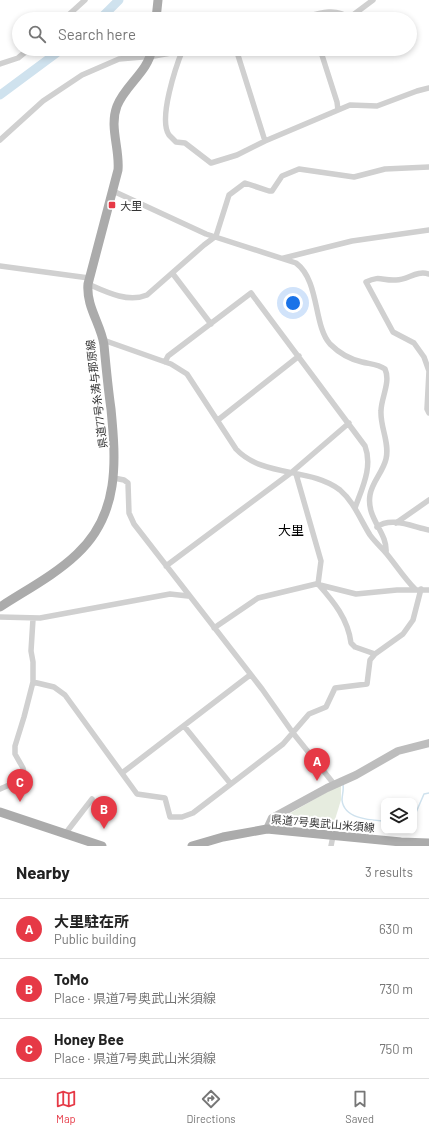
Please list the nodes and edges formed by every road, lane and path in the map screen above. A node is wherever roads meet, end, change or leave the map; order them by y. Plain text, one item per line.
1 (85, 0) edge
2 (158, 0) edge
3 (373, 0) edge
4 (72, 12) edge
5 (157, 12) edge
6 (357, 12) edge
7 (20, 56) edge
8 (133, 56) edge
9 (149, 56) edge
10 (181, 56) edge
11 (238, 56) edge
12 (322, 56) edge
13 (0, 64) edge
14 (429, 88) edge
15 (338, 110) junction
16 (0, 140) edge
17 (265, 141) junction
18 (429, 167) edge
19 (113, 191) junction
20 (429, 230) edge
21 (216, 236) junction
22 (284, 258) junction
23 (0, 266) edge
24 (173, 274) junction
25 (429, 274) edge
26 (88, 281) junction
27 (211, 324) junction
28 (103, 341) junction
29 (299, 356) junction
30 (165, 362) junction
31 (429, 413) edge
32 (218, 420) junction
33 (350, 424) junction
34 (294, 473) junction
35 (114, 478) junction
36 (429, 500) edge
37 (355, 511) junction
38 (396, 523) junction
39 (377, 527) junction
40 (429, 530) edge
41 (386, 553) junction
42 (166, 566) junction
43 (318, 584) junction
44 (418, 589) junction
45 (429, 590) edge
46 (188, 596) junction
47 (0, 607) edge
48 (0, 617) edge
49 (33, 618) junction
50 (214, 628) junction
51 (374, 654) junction
52 (250, 675) junction
53 (33, 682) junction
54 (184, 726) junction
55 (293, 733) junction
56 (429, 744) edge
57 (122, 772) junction
58 (230, 783) junction
59 (334, 784) junction
60 (0, 789) edge
61 (92, 799) dead end
62 (0, 812) edge
63 (267, 830) junction
64 (65, 834) junction
65 (333, 836) junction
66 (429, 843) edge
67 (102, 846) edge
68 (192, 846) edge
69 (331, 846) edge

1 - 4 street
2 - 5 main road
3 - 6 street
7 - 13 street
8 - 16 street
9 - 19 main road, 県道77号糸満与那原線
10 - 17 street
11 - 17 street
12 - 15 street
14 - 15 street
15 - 17 street
18 - 21 street
19 - 21 street
19 - 26 main road, 県道77号糸満与那原線
20 - 22 street
21 - 22 street
21 - 24 street
22 - 39 street
23 - 26 street
24 - 26 street
24 - 27 street
25 - 31 street
26 - 28 main road, 県道77号糸満与那原線
27 - 29 street
27 - 30 street
28 - 30 street
28 - 35 main road, 県道77号糸満与那原線
29 - 32 street
29 - 33 street
30 - 32 street
32 - 34 street
33 - 34 street
33 - 37 street
34 - 37 street
34 - 42 street
34 - 43 street
35 - 42 street
35 - 47 main road, 県道77号糸満与那原線
36 - 38 street
37 - 41 street
38 - 39 street
38 - 40 street
39 - 41 street
41 - 44 street
42 - 46 street
43 - 44 street
43 - 50 street
43 - 51 street
44 - 45 street
44 - 51 street
46 - 49 street
46 - 50 street
48 - 49 street
49 - 53 street
50 - 52 street
51 - 55 street
52 - 54 street
52 - 55 street
53 - 57 street
53 - 60 street
54 - 57 street
54 - 58 street
55 - 58 street
55 - 59 street
56 - 59 street
57 - 58 street
59 - 63 street
61 - 64 street
62 - 64 main road
63 - 65 main road, 県道7号奥武山米須線
63 - 68 main road, 県道7号奥武山米須線
64 - 67 main road
65 - 66 main road, 県道7号奥武山米須線
65 - 69 street

